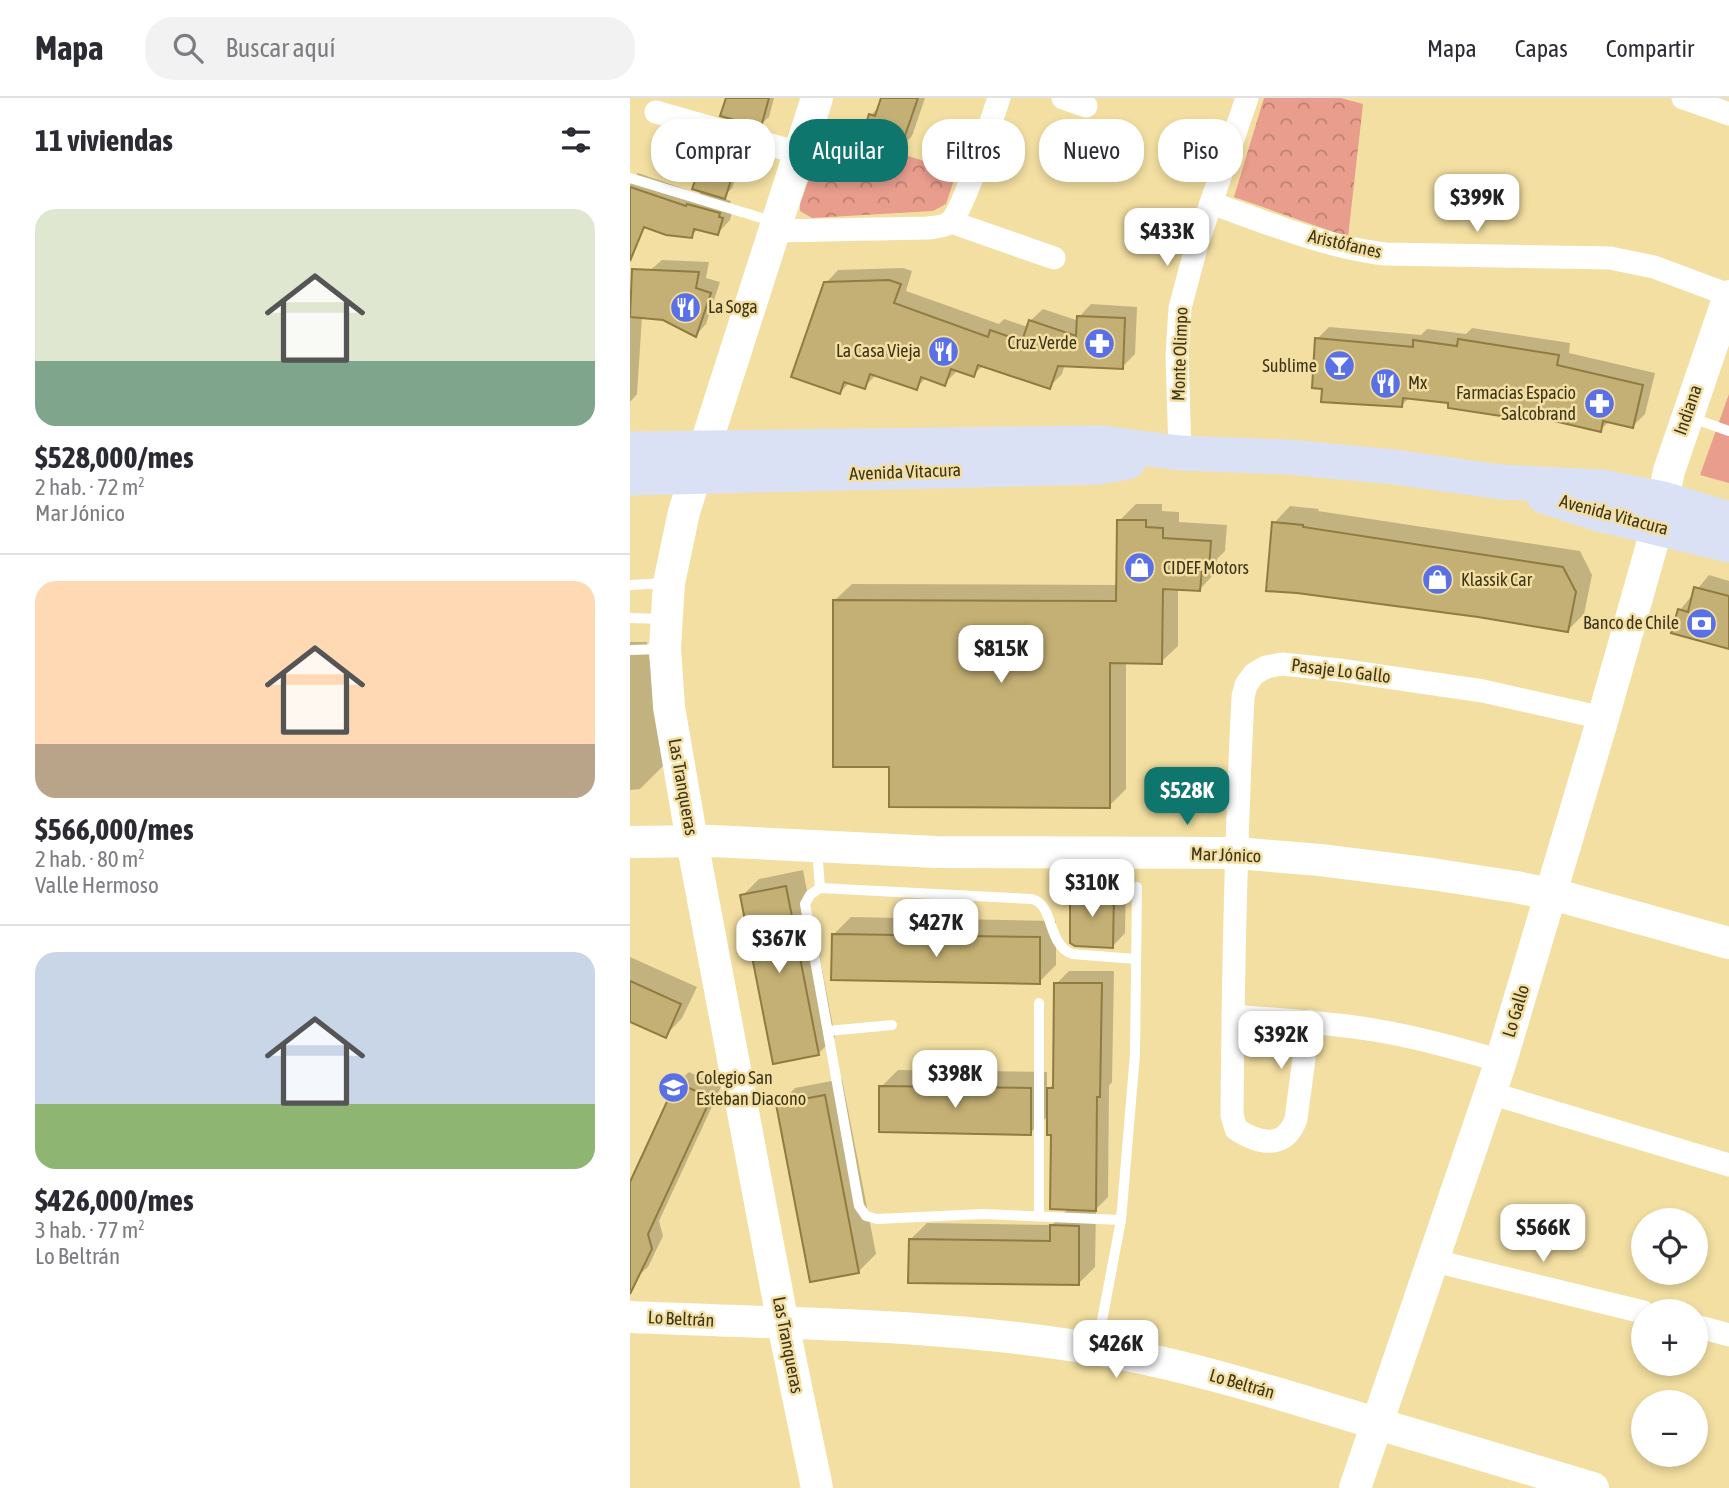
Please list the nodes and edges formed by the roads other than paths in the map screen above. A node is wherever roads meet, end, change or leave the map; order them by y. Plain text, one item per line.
1 (817, 98) edge
2 (999, 98) edge
3 (1063, 98) edge
4 (1247, 98) edge
5 (1683, 98) edge
6 (1086, 106) dead end
7 (656, 112) dead end
8 (1729, 114) edge
9 (810, 119) edge
10 (789, 150) edge
11 (630, 178) edge
12 (790, 182) edge
13 (1211, 203) junction
14 (951, 222) junction
15 (776, 227) junction
16 (1054, 258) dead end
17 (1729, 295) edge
18 (1686, 416) junction
19 (1729, 431) edge
20 (630, 449) edge
21 (1180, 453) junction
22 (700, 463) junction
23 (630, 478) edge
24 (1660, 513) junction
25 (1729, 519) edge
26 (1729, 545) edge
27 (669, 583) junction
28 (630, 585) edge
29 (630, 618) edge
30 (666, 634) junction
31 (630, 650) edge
32 (1603, 718) junction
33 (692, 841) junction
34 (630, 842) edge
35 (817, 846) junction
36 (1236, 853) junction
37 (1137, 887) dead end
38 (820, 888) junction
39 (1552, 896) junction
40 (1729, 943) edge
41 (1136, 959) junction
42 (1039, 1003) dead end
43 (1233, 1016) junction
44 (1309, 1021) junction
45 (892, 1025) dead end
46 (828, 1031) junction
47 (1501, 1061) junction
48 (1490, 1093) junction
49 (1729, 1166) edge
50 (1039, 1216) junction
51 (1121, 1220) junction
52 (1431, 1260) junction
53 (1631, 1309) edge
54 (630, 1317) edge
55 (783, 1324) junction
56 (1708, 1329) edge
57 (1729, 1335) edge
58 (1097, 1349) junction
59 (1376, 1423) junction
60 (817, 1488) edge
61 (1354, 1488) edge
62 (1593, 1488) edge

1 - 9 street, Las Tranqueras
2 - 14 street
3 - 6 street
4 - 13 street, Monte Olimpo
5 - 8 street
7 - 10 street
11 - 15 lane
12 - 15 street, Las Tranqueras
13 - 17 street, Aristófanes
13 - 21 street, Monte Olimpo
14 - 15 street
14 - 16 street
15 - 22 street, Las Tranqueras
17 - 18 street, Indiana
18 - 19 lane
18 - 24 street, Indiana
20 - 22 main road, Avenida Vitacura
21 - 22 main road, Avenida Vitacura
21 - 24 main road, Avenida Vitacura
22 - 23 main road, Avenida Vitacura
22 - 27 street, Las Tranqueras
24 - 25 main road, Avenida Vitacura
24 - 26 main road, Avenida Vitacura
24 - 32 street, Lo Gallo
27 - 28 lane
27 - 30 street, Las Tranqueras
29 - 30 lane
30 - 31 lane
30 - 33 street, Las Tranqueras
32 - 36 street, Pasaje Lo Gallo
32 - 39 street, Lo Gallo
33 - 34 street, Mar Jónico
33 - 35 street, Mar Jónico
33 - 55 street, Las Tranqueras
35 - 36 street, Mar Jónico
35 - 38 lane
36 - 39 street, Mar Jónico
36 - 43 street, Pasaje Lo Gallo
37 - 41 lane
38 - 41 lane
38 - 46 lane
39 - 40 street, Mar Jónico
39 - 47 street, Lo Gallo
41 - 51 lane
42 - 50 lane
43 - 44 street
43 - 44 street, Pasaje Lo Gallo
44 - 47 street
45 - 46 lane
46 - 50 lane
47 - 48 street, Lo Gallo
48 - 49 street
48 - 52 street, Lo Gallo
50 - 51 lane
51 - 58 lane
52 - 53 street
52 - 59 street, Lo Gallo
54 - 55 street, Lo Beltrán
55 - 58 street, Lo Beltrán
55 - 60 street, Las Tranqueras
56 - 57 street
58 - 59 street, Lo Beltrán
59 - 61 street, Lo Gallo
59 - 62 street, Lo Beltrán

